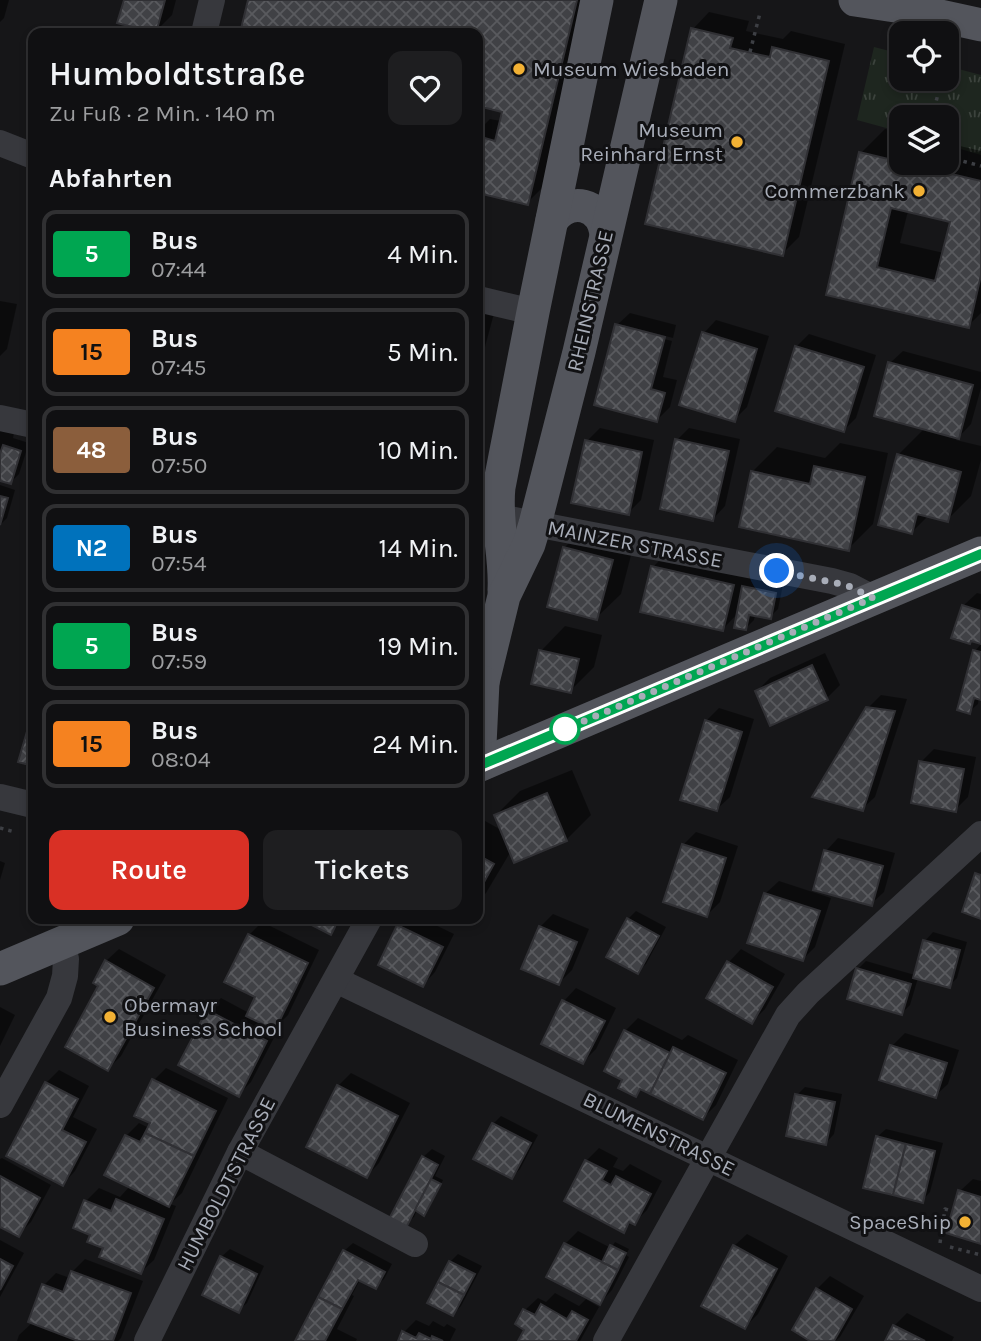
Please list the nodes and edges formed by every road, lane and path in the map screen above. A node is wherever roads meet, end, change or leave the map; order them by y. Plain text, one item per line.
1 (212, 0) edge
2 (597, 0) edge
3 (661, 0) edge
4 (855, 0) edge
5 (886, 3) edge
6 (760, 13) dead end
7 (981, 25) edge
8 (205, 28) edge
9 (750, 52) dead end
10 (0, 143) edge
11 (28, 154) edge
12 (959, 160) edge
13 (981, 166) edge
14 (552, 220) junction
15 (606, 233) junction
16 (483, 300) edge
17 (533, 312) junction
18 (0, 418) edge
19 (28, 424) edge
20 (487, 515) edge
21 (535, 524) junction
22 (981, 554) edge
23 (504, 596) junction
24 (873, 598) junction
25 (483, 677) edge
26 (483, 764) edge
27 (0, 797) edge
28 (28, 804) edge
29 (0, 828) edge
30 (15, 832) dead end
31 (981, 834) edge
32 (106, 924) edge
33 (366, 924) edge
34 (61, 943) junction
35 (0, 969) edge
36 (336, 980) junction
37 (0, 1105) edge
38 (240, 1153) junction
39 (709, 1158) junction
40 (952, 1211) dead end
41 (415, 1244) dead end
42 (981, 1255) edge
43 (981, 1289) edge
44 (147, 1341) edge
45 (606, 1341) edge

1 - 8 street
2 - 14 main road, RHEINSTRASSE
3 - 15 main road, RHEINSTRASSE
4 - 5 main road
5 - 7 main road
6 - 9 path
10 - 11 street
12 - 13 path
14 - 15 main road
14 - 17 main road, RHEINSTRASSE
15 - 21 main road, RHEINSTRASSE
16 - 17 street
17 - 20 main road, RHEINSTRASSE
18 - 19 street
20 - 21 street, MAINZER STRASSE
20 - 23 main road, RHEINSTRASSE
21 - 23 main road, RHEINSTRASSE
21 - 24 street, MAINZER STRASSE
22 - 24 main road
23 - 25 main road, RHEINSTRASSE
24 - 26 main road
27 - 28 street
29 - 30 path
31 - 39 street
32 - 34 main road
33 - 36 street, HUMBOLDTSTRASSE
34 - 35 main road
34 - 37 street
36 - 38 street, HUMBOLDTSTRASSE
36 - 39 street, BLUMENSTRASSE
38 - 41 street
38 - 44 street, HUMBOLDTSTRASSE
39 - 43 street, BLUMENSTRASSE
39 - 45 street
40 - 42 path

